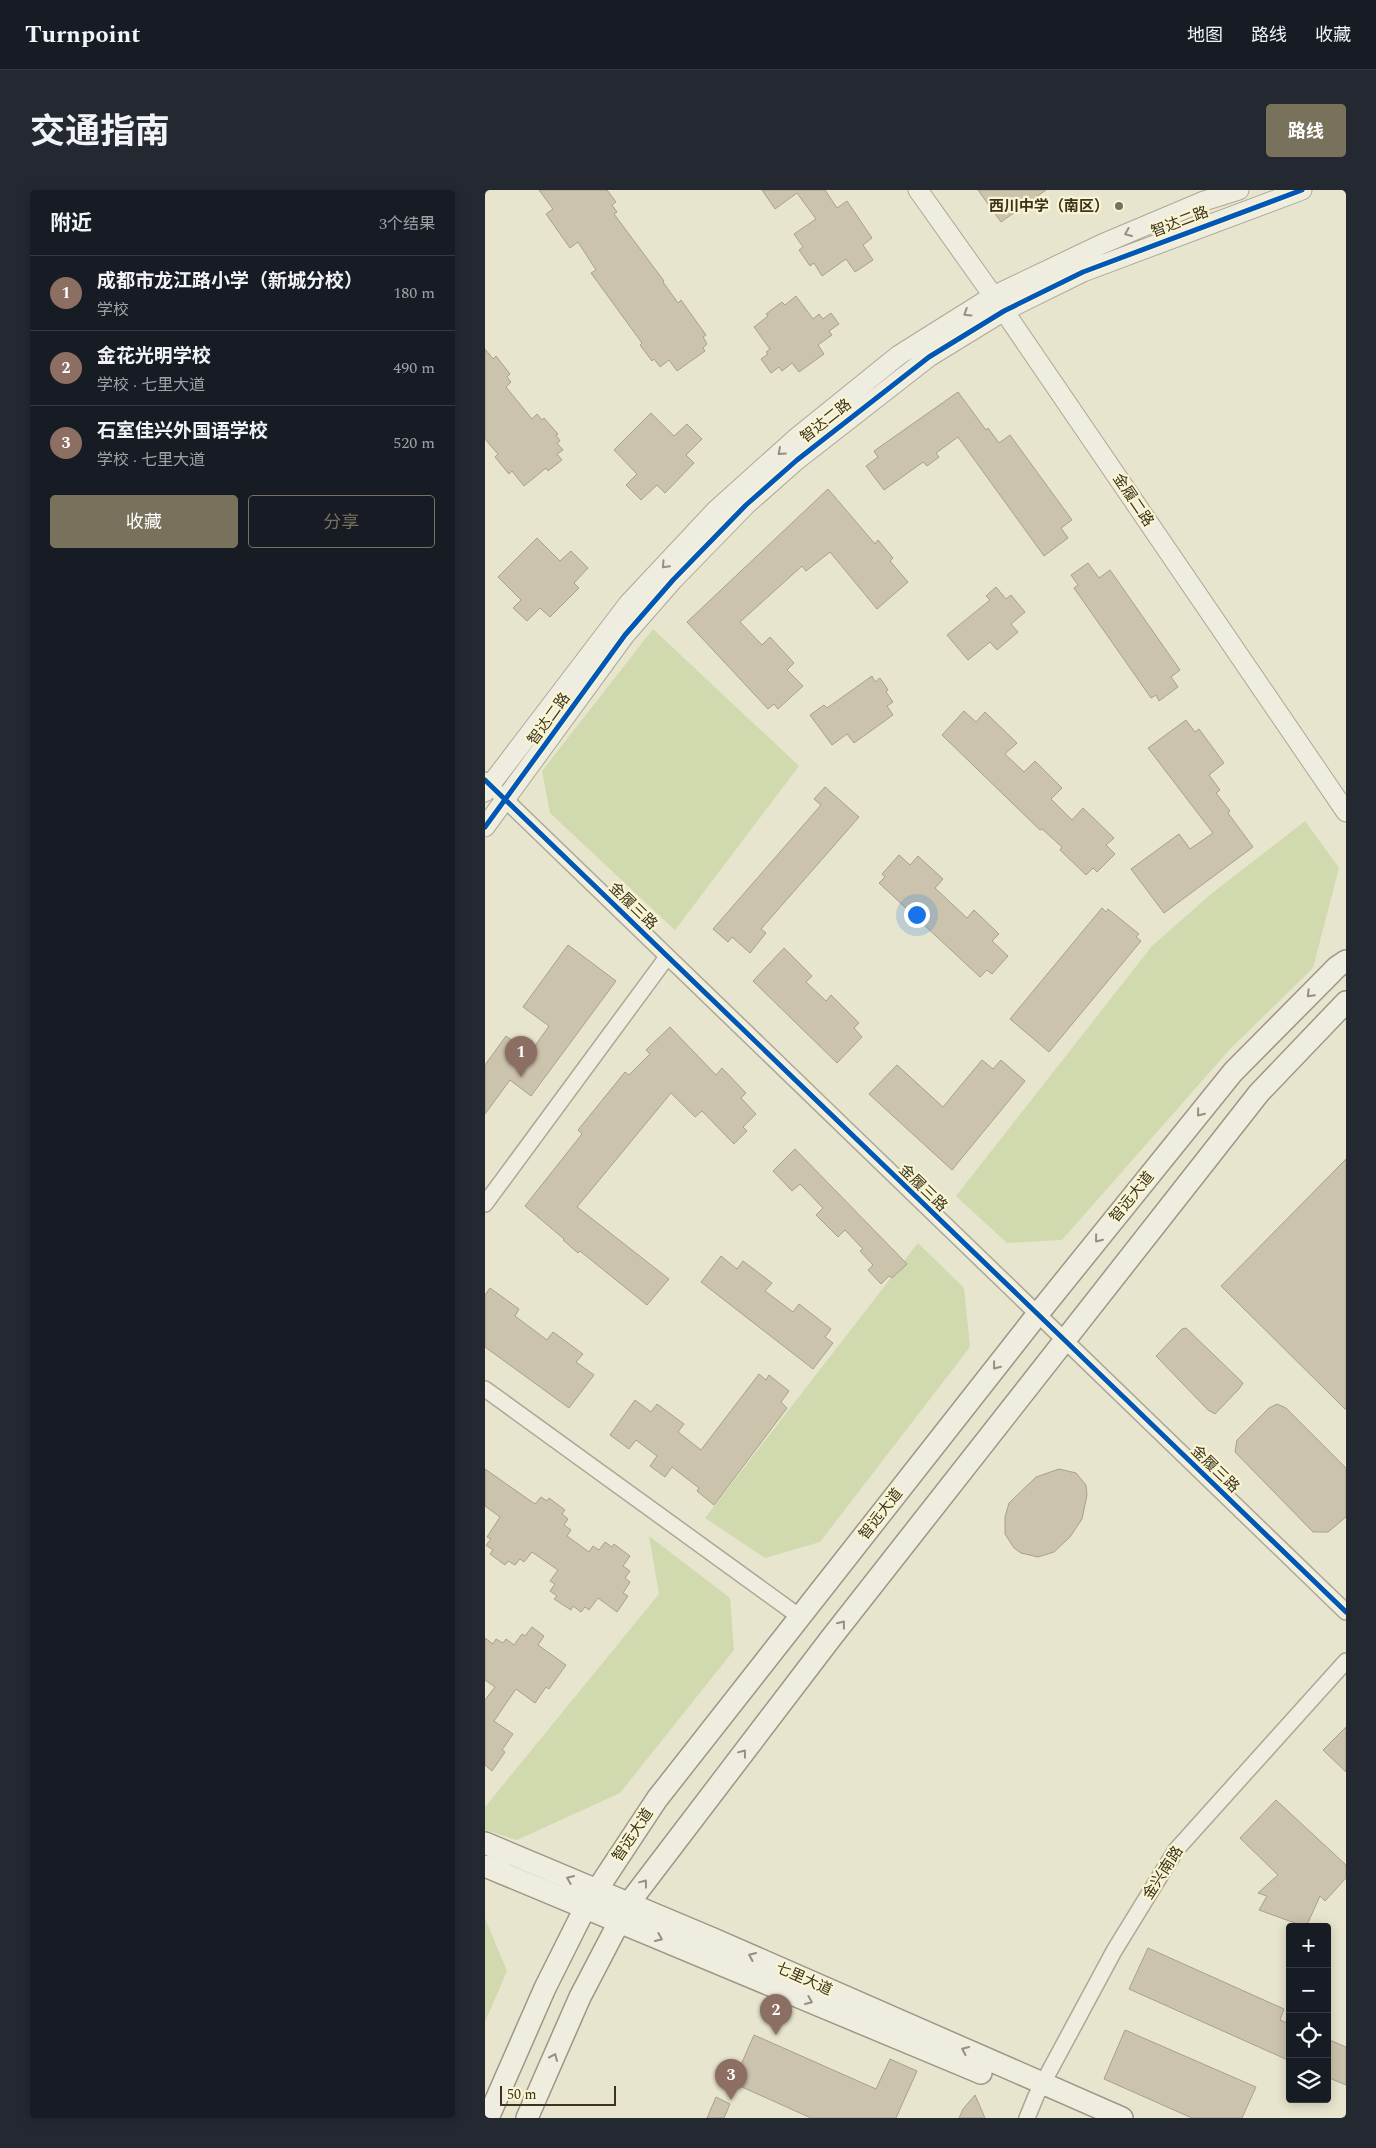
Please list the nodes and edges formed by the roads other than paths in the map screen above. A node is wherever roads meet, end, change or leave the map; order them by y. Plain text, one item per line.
1 (918, 190) edge
2 (1239, 190) edge
3 (1302, 190) edge
4 (998, 304) junction
5 (487, 786) edge
6 (505, 800) junction
7 (1346, 812) edge
8 (485, 827) edge
9 (667, 957) junction
10 (1346, 961) edge
11 (1346, 1002) edge
12 (485, 1204) edge
13 (1037, 1315) junction
14 (1065, 1340) junction
15 (485, 1389) edge
16 (1346, 1612) edge
17 (800, 1617) junction
18 (1346, 1661) edge
19 (485, 1843) edge
20 (485, 1866) edge
21 (596, 1890) junction
22 (585, 1908) junction
23 (623, 1912) junction
24 (1040, 2090) junction
25 (488, 2118) edge
26 (527, 2118) edge
27 (1027, 2118) edge
28 (1088, 2118) edge
29 (1122, 2118) edge

1 - 4 street, 金履二路
2 -> 4 street, 智达二路
3 - 4 street, 智达二路
4 -> 5 street, 智达二路
4 - 6 street, 智达二路
4 - 7 street, 金履二路
5 - 6 street, 金履三路
6 - 8 street, 智达二路
6 - 9 street, 金履三路
9 - 12 street
9 - 13 street, 金履三路
10 -> 13 main road, 智远大道
11 - 14 main road
13 - 14 street, 金履三路
13 -> 17 main road, 智远大道
14 - 16 street, 金履三路
23 -> 14 main road
15 - 17 street
17 - 21 main road, 智远大道
18 - 24 street, 金兴南路
21 -> 19 main road, 七里大道
20 - 22 main road, 七里大道
21 - 22 main road, 智远大道
21 - 23 main road, 七里大道
22 - 23 main road, 七里大道
22 - 25 main road, 智远大道
23 - 24 main road, 七里大道
26 -> 23 main road
24 - 27 street, 金兴南路
24 - 28 main road, 七里大道
24 - 29 main road, 七里大道

